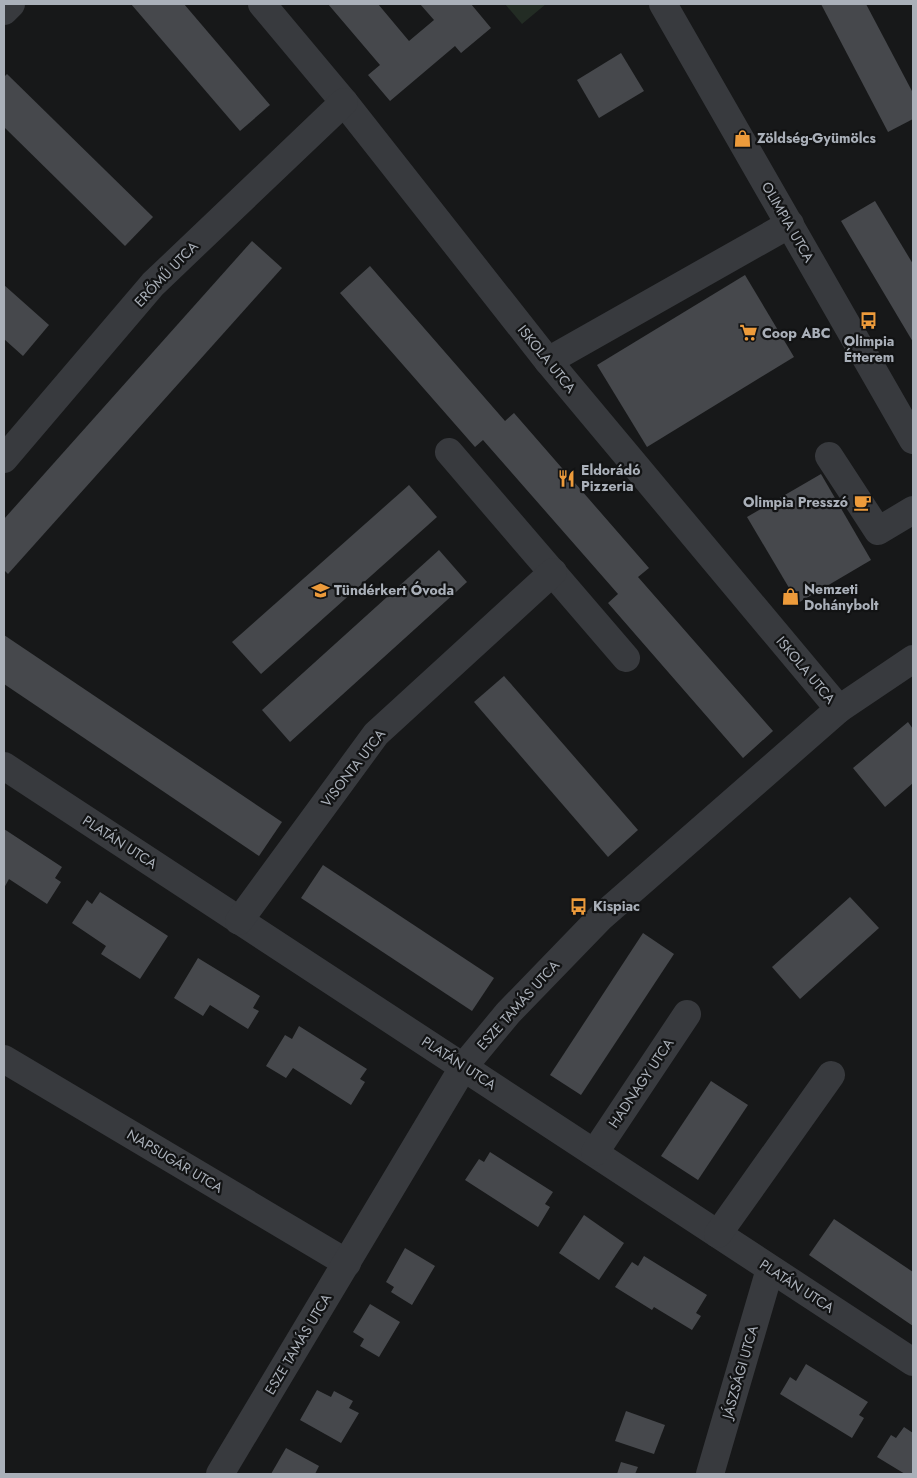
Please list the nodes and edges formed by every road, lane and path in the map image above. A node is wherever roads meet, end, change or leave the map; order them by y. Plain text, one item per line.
1 (11, 4) edge
2 (262, 4) edge
3 (663, 4) edge
4 (4, 11) edge
5 (344, 102) junction
6 (790, 224) junction
7 (548, 362) junction
8 (913, 440) edge
9 (449, 452) dead end
10 (829, 456) dead end
11 (4, 459) edge
12 (913, 510) edge
13 (553, 572) junction
14 (626, 658) dead end
15 (913, 659) edge
16 (839, 709) junction
17 (4, 766) edge
18 (239, 920) junction
19 (687, 1014) dead end
20 (4, 1059) edge
21 (464, 1066) junction
22 (830, 1075) dead end
23 (595, 1152) junction
24 (718, 1234) junction
25 (347, 1263) junction
26 (770, 1269) junction
27 (913, 1362) edge
28 (220, 1474) edge
29 (710, 1474) edge

1 - 4 street
2 - 5 street, ISKOLA UTCA
3 - 6 street, OLIMPIA UTCA
5 - 7 street, ISKOLA UTCA
5 - 11 street, ERŐMŰ UTCA
6 - 7 street
6 - 8 street, OLIMPIA UTCA
7 - 16 street, ISKOLA UTCA
9 - 13 street
10 - 12 street
13 - 14 street
13 - 18 street, VISONTA UTCA
15 - 16 street, ESZE TAMÁS UTCA
16 - 21 street, ESZE TAMÁS UTCA
17 - 18 street, PLATÁN UTCA
18 - 21 street, PLATÁN UTCA
19 - 23 street, HADNAGY UTCA
20 - 25 street, NAPSUGÁR UTCA
21 - 23 street, PLATÁN UTCA
21 - 25 street, ESZE TAMÁS UTCA
22 - 24 street
23 - 24 street, PLATÁN UTCA
24 - 26 street, PLATÁN UTCA
25 - 28 street, ESZE TAMÁS UTCA
26 - 27 street, PLATÁN UTCA
26 - 29 street, JÁSZSÁGI UTCA

